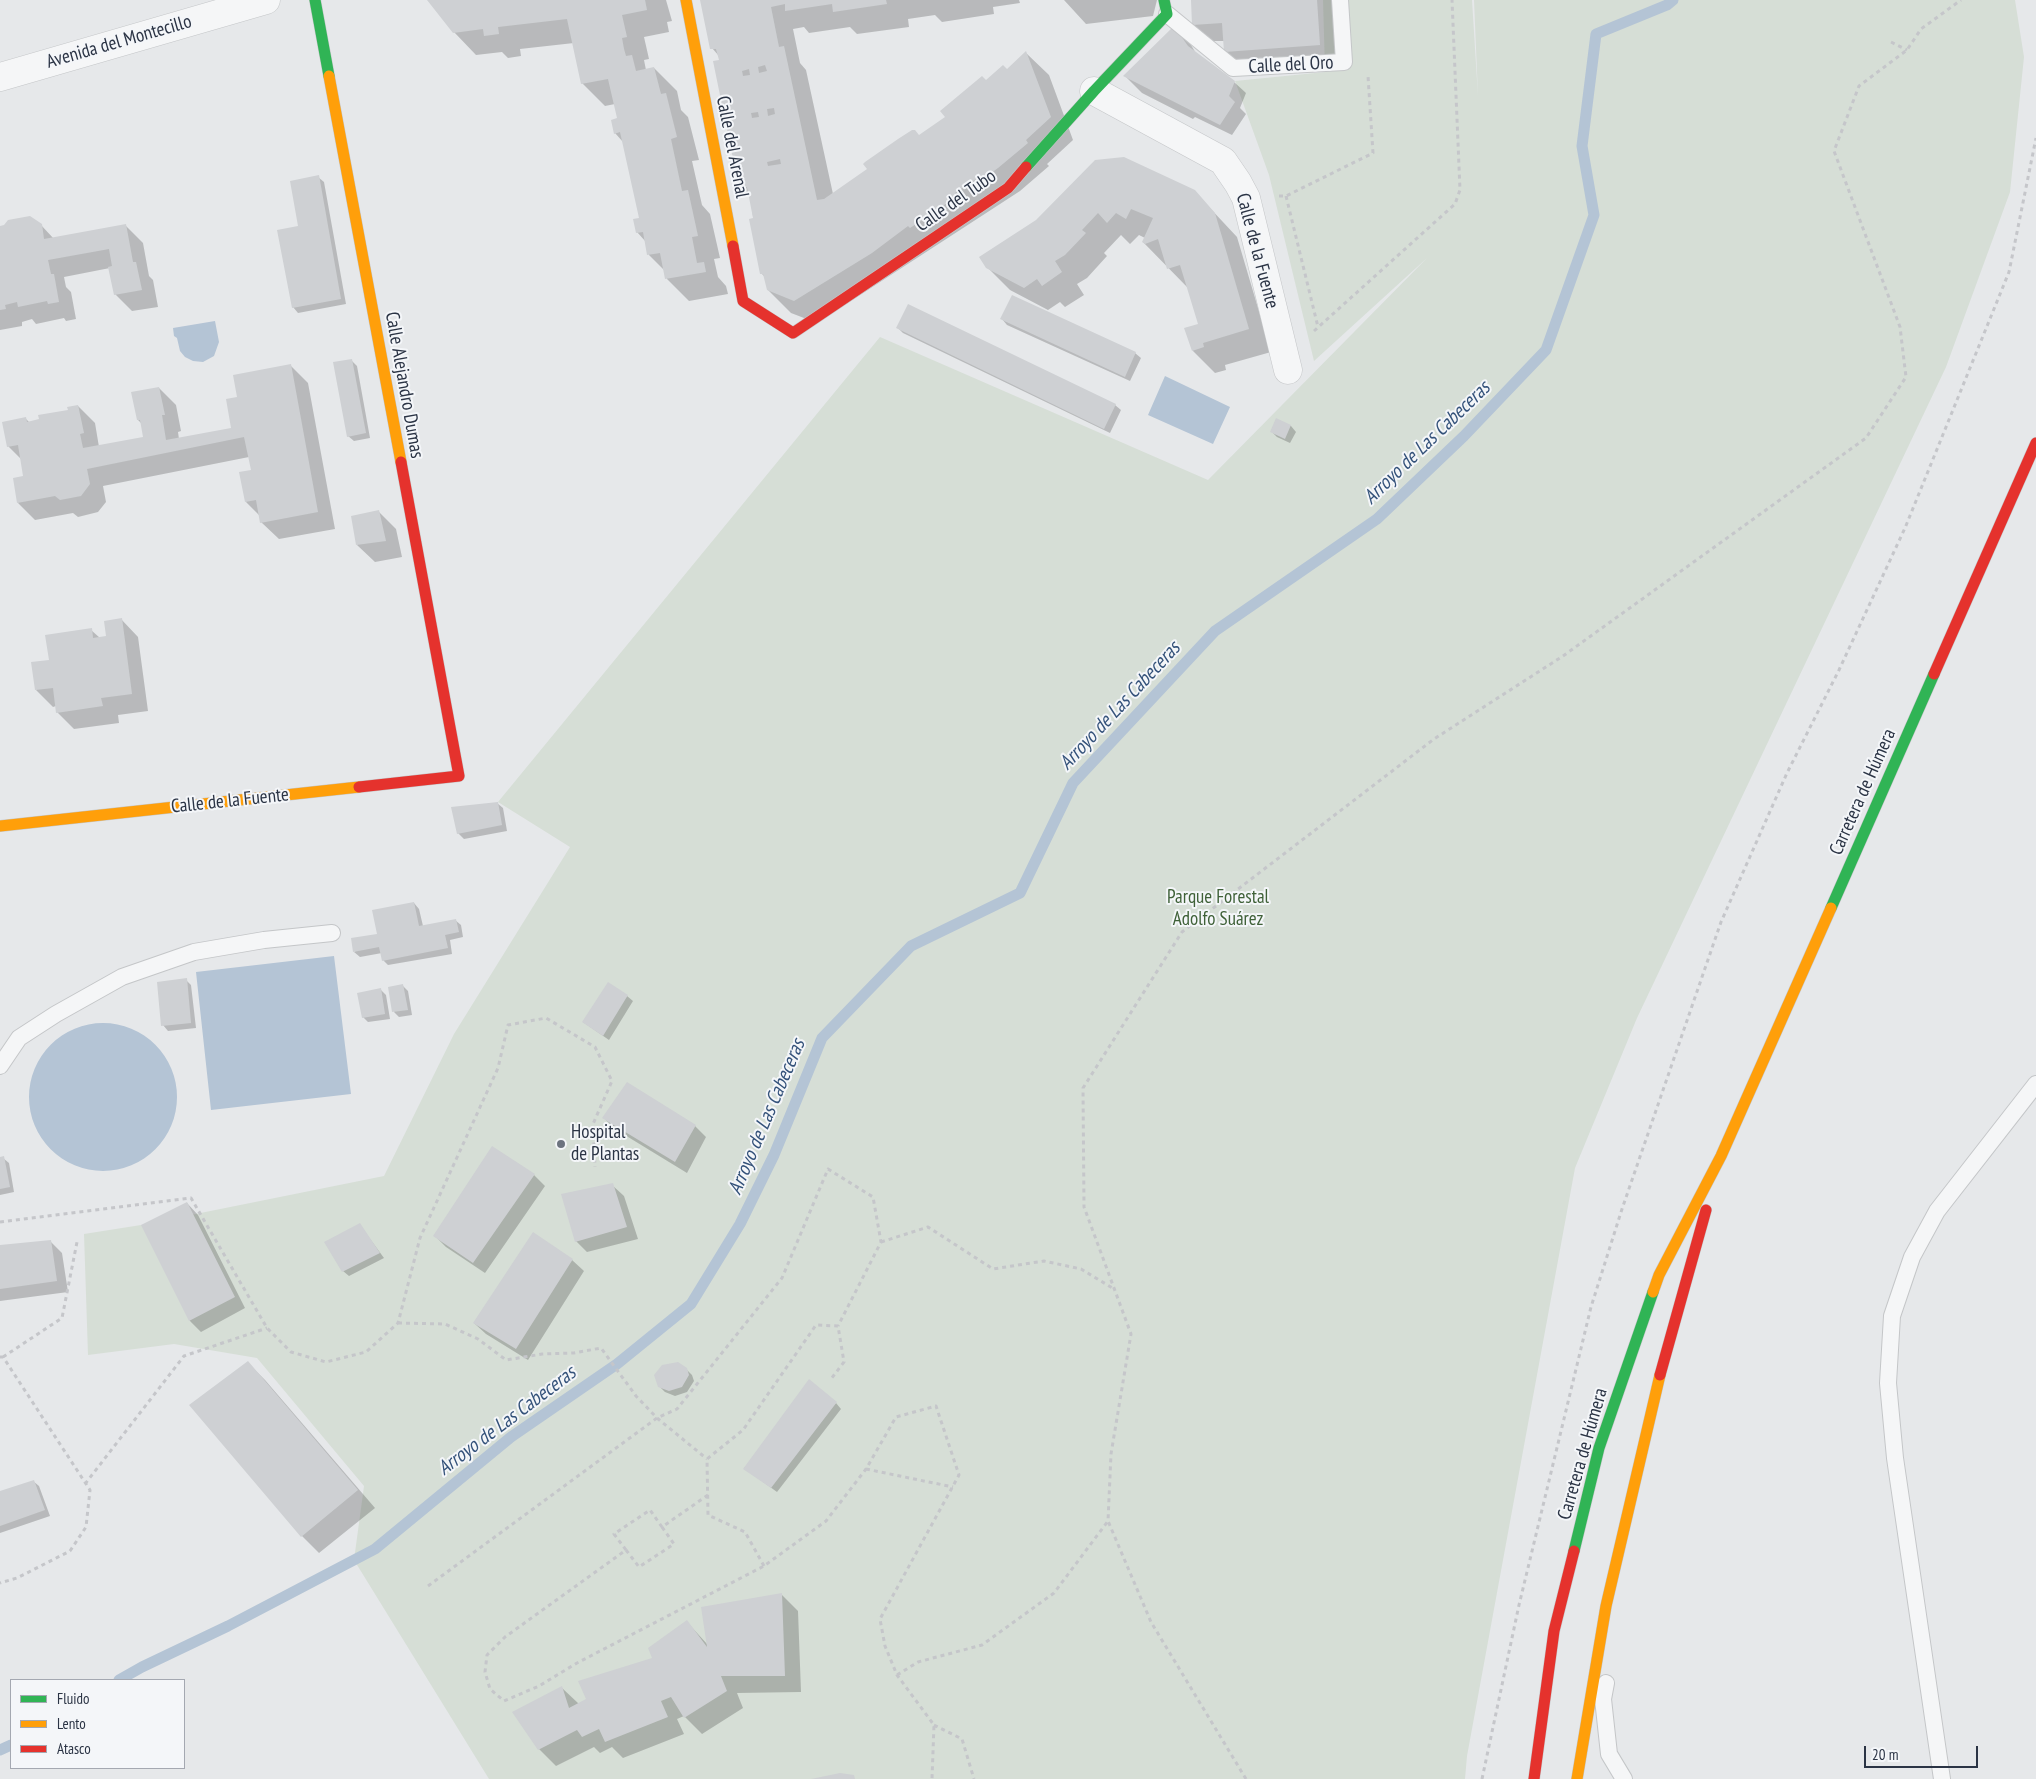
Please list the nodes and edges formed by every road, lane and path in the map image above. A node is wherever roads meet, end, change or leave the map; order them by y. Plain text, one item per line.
1 (266, 0) edge
2 (316, 0) edge
3 (686, 0) edge
4 (1340, 0) edge
5 (1452, 0) edge
6 (1961, 0) edge
7 (1166, 7) edge
8 (1891, 42) dead end
9 (1908, 50) junction
10 (1368, 67) dead end
11 (0, 77) edge
12 (1094, 91) junction
13 (2036, 138) edge
14 (743, 301) joint
15 (1288, 370) dead end
16 (2036, 443) edge
17 (459, 776) joint
18 (0, 826) edge
19 (332, 933) dead end
20 (0, 1066) edge
21 (2033, 1088) edge
22 (1721, 1156) junction
23 (595, 1167) dead end
24 (0, 1222) edge
25 (77, 1242) dead end
26 (881, 1242) junction
27 (1114, 1289) junction
28 (398, 1323) junction
29 (838, 1326) junction
30 (267, 1328) junction
31 (1, 1357) edge
32 (831, 1379) dead end
33 (657, 1418) junction
34 (707, 1459) junction
35 (866, 1469) junction
36 (1636, 1476) junction
37 (85, 1484) junction
38 (953, 1487) junction
39 (708, 1495) junction
40 (1108, 1521) junction
41 (662, 1527) junction
42 (626, 1550) junction
43 (764, 1566) junction
44 (0, 1583) edge
45 (428, 1586) dead end
46 (897, 1675) junction
47 (934, 1725) junction
48 (932, 1779) edge
49 (974, 1779) edge
50 (1246, 1779) edge
51 (1482, 1779) edge
52 (1534, 1779) edge
53 (1577, 1779) edge
54 (1624, 1779) edge
55 (1942, 1779) edge

1 - 11 street, Avenida del Montecillo
2 - 17 street, Calle Alejandro Dumas
3 - 14 street, Calle del Arenal
4 - 7 lane, Calle del Oro
5 - 10 path
6 - 9 path
7 - 12 street, Calle del Tubo
8 - 9 path
9 - 27 path
12 - 14 street, Calle del Tubo
12 - 15 street, Calle de la Fuente
13 - 51 path
16 - 22 street, Carretera de Húmera
17 - 18 street, Calle de la Fuente
19 - 20 lane
21 - 55 lane
22 - 36 street, Carretera de Húmera
22 - 52 street, Carretera de Húmera
23 - 28 path
24 - 30 path
25 - 31 path
26 - 27 path
26 - 29 path
26 - 33 path
27 - 40 path
28 - 30 path
28 - 33 path
29 - 32 path
29 - 34 path
30 - 37 path
31 - 37 path
33 - 34 path
33 - 45 path
34 - 39 path
35 - 38 path
35 - 38 path
35 - 43 path
36 - 53 street, Carretera de Húmera
36 - 54 lane
37 - 44 path
38 - 46 path
39 - 41 path
39 - 43 path
40 - 46 path
40 - 50 path
41 - 42 path
41 - 42 path
42 - 43 path
46 - 47 path
47 - 48 path
47 - 49 path

